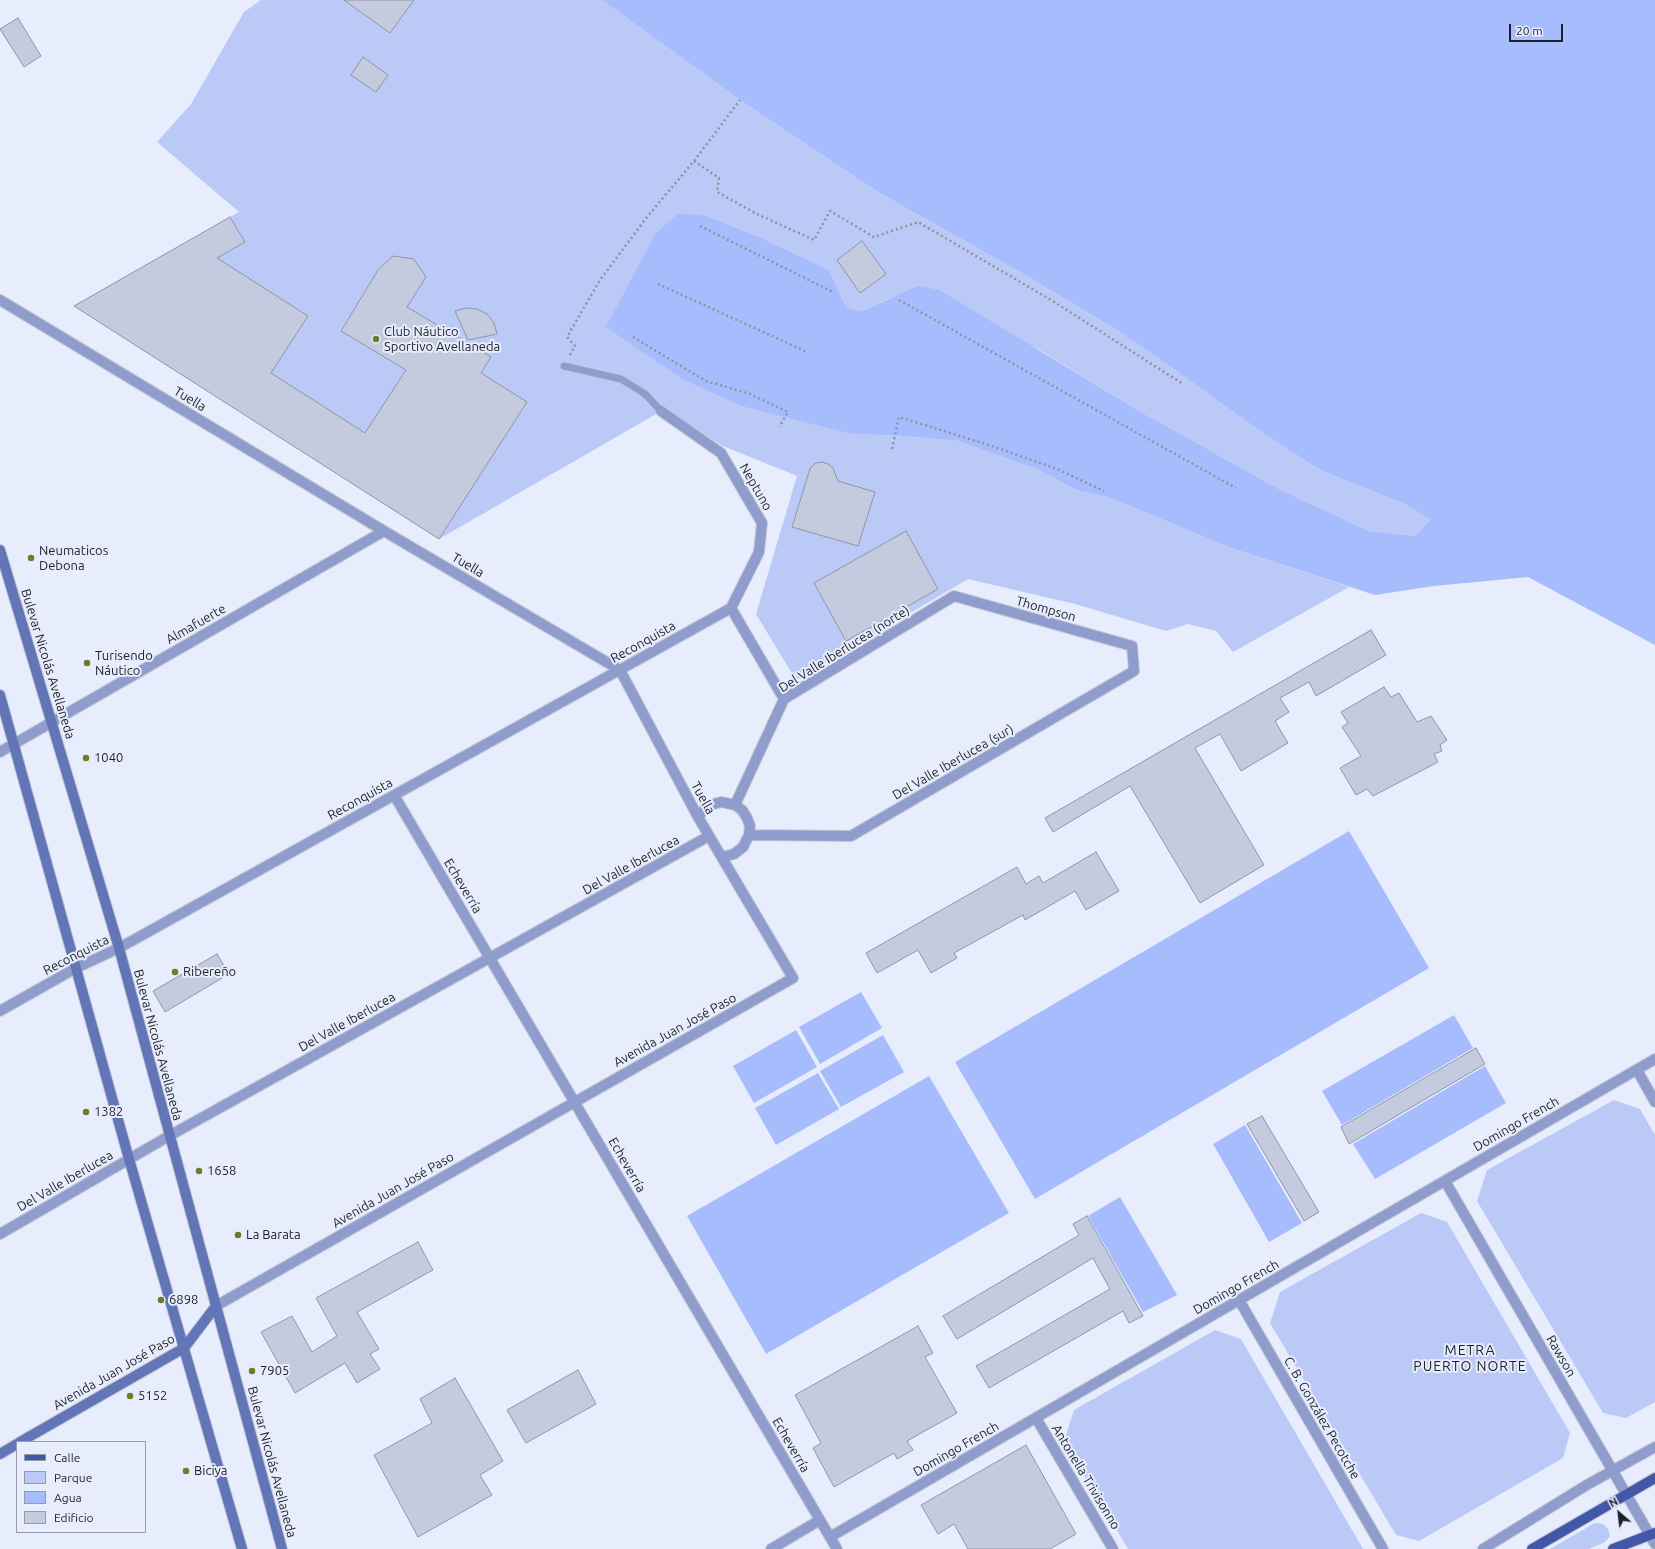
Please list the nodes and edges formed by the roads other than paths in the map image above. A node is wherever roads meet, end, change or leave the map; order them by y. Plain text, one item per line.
1 (0, 300) edge
2 (564, 366) road end
3 (661, 411) joint
4 (384, 531) junction
5 (0, 550) edge
6 (954, 596) joint
7 (732, 608) junction
8 (1132, 646) joint
9 (620, 670) junction
10 (0, 695) edge
11 (784, 699) junction
12 (52, 722) junction
13 (14, 744) junction
14 (0, 752) edge
15 (394, 795) junction
16 (735, 805) junction
17 (698, 817) junction
18 (709, 836) junction
19 (749, 836) junction
20 (722, 857) junction
21 (119, 948) junction
22 (490, 958) junction
23 (76, 968) junction
24 (793, 978) joint
25 (0, 1012) edge
26 (1655, 1059) edge
27 (1637, 1070) junction
28 (575, 1101) junction
29 (1655, 1102) edge
30 (169, 1136) junction
31 (129, 1159) junction
32 (1445, 1181) junction
33 (0, 1234) edge
34 (1239, 1300) junction
35 (216, 1306) junction
36 (184, 1348) junction
37 (1036, 1418) junction
38 (22, 1441) edge
39 (16, 1445) edge
40 (1655, 1447) edge
41 (0, 1454) edge
42 (1612, 1470) junction
43 (1655, 1478) edge
44 (1627, 1495) junction
45 (820, 1520) junction
46 (1652, 1534) edge
47 (830, 1537) junction
48 (1655, 1544) edge
49 (242, 1549) edge
50 (282, 1549) edge
51 (771, 1549) edge
52 (837, 1549) edge
53 (1113, 1549) edge
54 (1383, 1549) edge
55 (1483, 1549) edge
56 (1532, 1549) edge
57 (1613, 1549) edge

1 - 4 street, Tuella
2 - 3 lane, Neptuno
3 - 7 street, Neptuno
4 - 9 street, Tuella
4 - 12 street, Almafuerte
5 - 12 main road, Bulevar Nicolás Avellaneda
6 - 8 street, Thompson
6 - 11 street, Del Valle Iberlucea (norte)
7 - 9 street, Reconquista
7 - 11 street
8 - 19 street, Del Valle Iberlucea (sur)
9 - 15 street, Reconquista
9 - 17 street, Tuella
10 - 13 main road
11 - 16 street, Del Valle Iberlucea (norte)
12 - 13 street, Almafuerte
12 - 21 main road, Bulevar Nicolás Avellaneda
13 - 14 street, Almafuerte
13 - 23 main road
15 - 21 street, Reconquista
15 - 22 street, Echeverría
16 - 17 street
16 - 19 street
17 - 18 street, Tuella
18 - 20 street, Tuella
18 - 22 street, Del Valle Iberlucea
19 - 20 street
20 - 24 street, Tuella
21 - 23 street, Reconquista
21 - 30 main road, Bulevar Nicolás Avellaneda
22 - 28 street, Echeverría
22 - 30 street, Del Valle Iberlucea
23 - 25 street, Reconquista
23 - 31 main road
24 - 28 street, Avenida Juan José Paso
26 - 27 street, Domingo French
27 - 29 street
27 - 32 street, Domingo French
28 - 35 street, Avenida Juan José Paso
28 - 45 street, Echeverría
30 - 31 street, Del Valle Iberlucea
30 - 35 main road, Bulevar Nicolás Avellaneda
31 - 33 street, Del Valle Iberlucea
31 - 36 main road
32 - 34 street, Domingo French
32 - 42 street, Rawson
34 - 37 street, Domingo French
34 - 54 street, C. B. González Pecotche
35 - 36 main road, Avenida Juan José Paso
35 - 50 main road, Bulevar Nicolás Avellaneda
36 - 38 main road, Avenida Juan José Paso
36 - 49 main road
37 - 47 street, Domingo French
37 - 53 street, Antonella Trivisonno
39 - 41 main road
40 - 42 street
42 - 44 street, Rawson
42 - 55 street
43 - 44 main road
44 - 46 street, Rawson
44 - 56 main road
45 - 47 street, Echeverría
45 - 51 street
46 - 48 street, Rawson
46 - 57 main road
47 - 52 street, Echeverría

